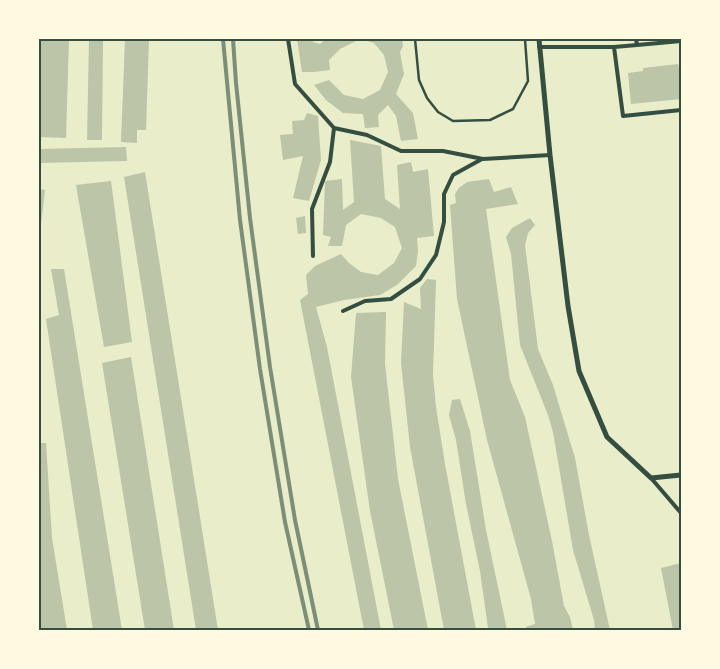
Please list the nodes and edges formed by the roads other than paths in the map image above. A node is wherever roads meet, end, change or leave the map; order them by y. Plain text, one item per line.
1 (288, 39) edge
2 (539, 39) edge
3 (636, 39) edge
4 (681, 41) edge
5 (637, 45) junction
6 (540, 47) junction
7 (614, 47) junction
8 (681, 110) edge
9 (334, 128) junction
10 (550, 155) junction
11 (483, 159) junction
12 (313, 256) dead end
13 (343, 311) dead end
14 (681, 475) edge
15 (651, 478) junction
16 (681, 513) edge

1 - 9 lane
2 - 6 street
3 - 5 lane
4 - 5 lane
5 - 7 lane
6 - 7 lane
6 - 10 street
7 - 8 lane
9 - 11 lane
9 - 12 lane
10 - 11 lane
10 - 15 street
11 - 13 lane
14 - 15 street
15 - 16 lane

